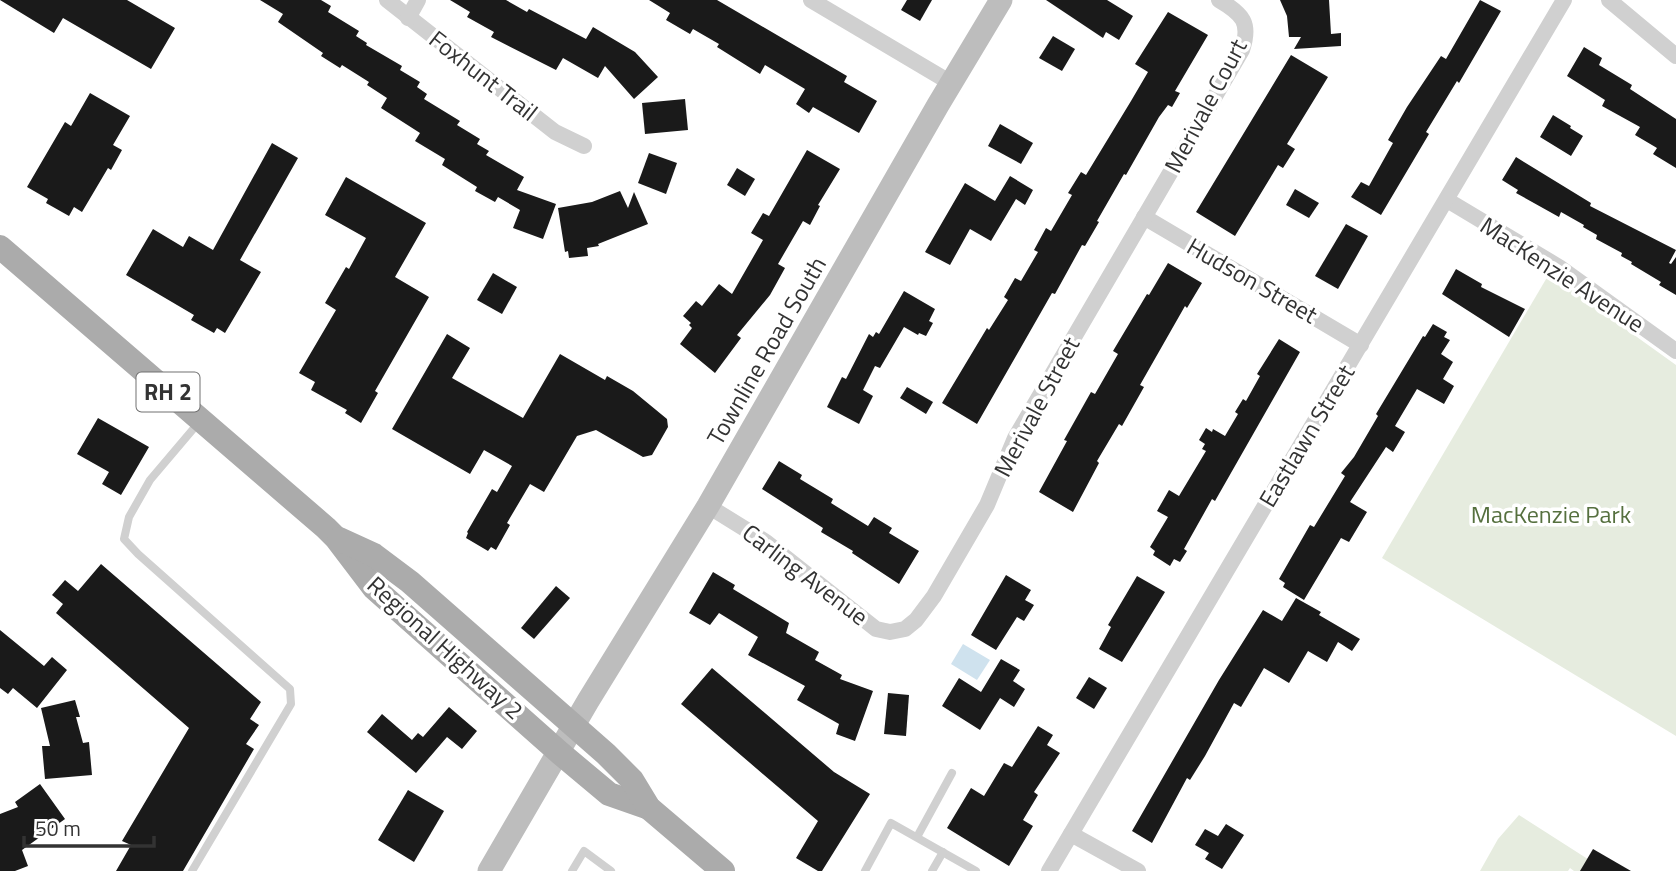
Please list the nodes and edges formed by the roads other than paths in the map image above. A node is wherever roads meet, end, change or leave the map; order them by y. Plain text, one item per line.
1 (387, 0) edge
2 (418, 0) edge
3 (811, 0) edge
4 (1001, 0) edge
5 (1219, 0) edge
6 (1564, 0) edge
7 (1609, 0) edge
8 (408, 18) junction
9 (1676, 56) edge
10 (951, 83) junction
11 (584, 146) dead end
12 (1447, 200) junction
13 (1144, 217) junction
14 (0, 247) edge
15 (1361, 345) junction
16 (1676, 351) edge
17 (201, 420) junction
18 (708, 506) junction
19 (336, 538) junction
20 (905, 629) joint
21 (575, 726) junction
22 (560, 753) junction
23 (952, 773) dead end
24 (649, 808) junction
25 (1071, 834) junction
26 (917, 837) junction
27 (943, 852) junction
28 (192, 871) edge
29 (489, 871) edge
30 (572, 871) edge
31 (611, 871) edge
32 (723, 871) edge
33 (865, 871) edge
34 (932, 871) edge
35 (976, 871) edge
36 (1049, 871) edge
37 (1138, 871) edge

1 - 8 street, Foxhunt Trail
2 - 8 street
3 - 10 street
4 - 10 main road, Townline Road South
5 - 13 street, Merivale Court
6 - 12 street, Eastlawn Street
7 - 9 street
8 - 11 street, Foxhunt Trail
10 - 18 main road, Townline Road South
12 - 15 street, Eastlawn Street
12 - 16 street, MacKenzie Avenue
13 - 15 street, Hudson Street
13 - 20 street, Merivale Street
14 - 17 main road, Regional Highway 2 / RH 2
15 - 25 street, Eastlawn Street
17 - 19 main road, Regional Highway 2 / RH 2
17 - 28 lane
18 - 20 street, Carling Avenue
18 - 21 main road, Townline Road South
19 - 21 main road, Regional Highway 2 / RH 2
19 - 22 main road, Regional Highway 2 / RH 2
21 - 22 main road, Townline Road South
21 - 24 main road, Regional Highway 2
22 - 24 main road, Regional Highway 2
22 - 29 main road, Townline Road South
23 - 26 lane
24 - 32 main road
25 - 36 street, Eastlawn Street
25 - 37 street
26 - 27 lane
26 - 33 lane
27 - 34 lane
27 - 35 lane
30 - 31 lane

